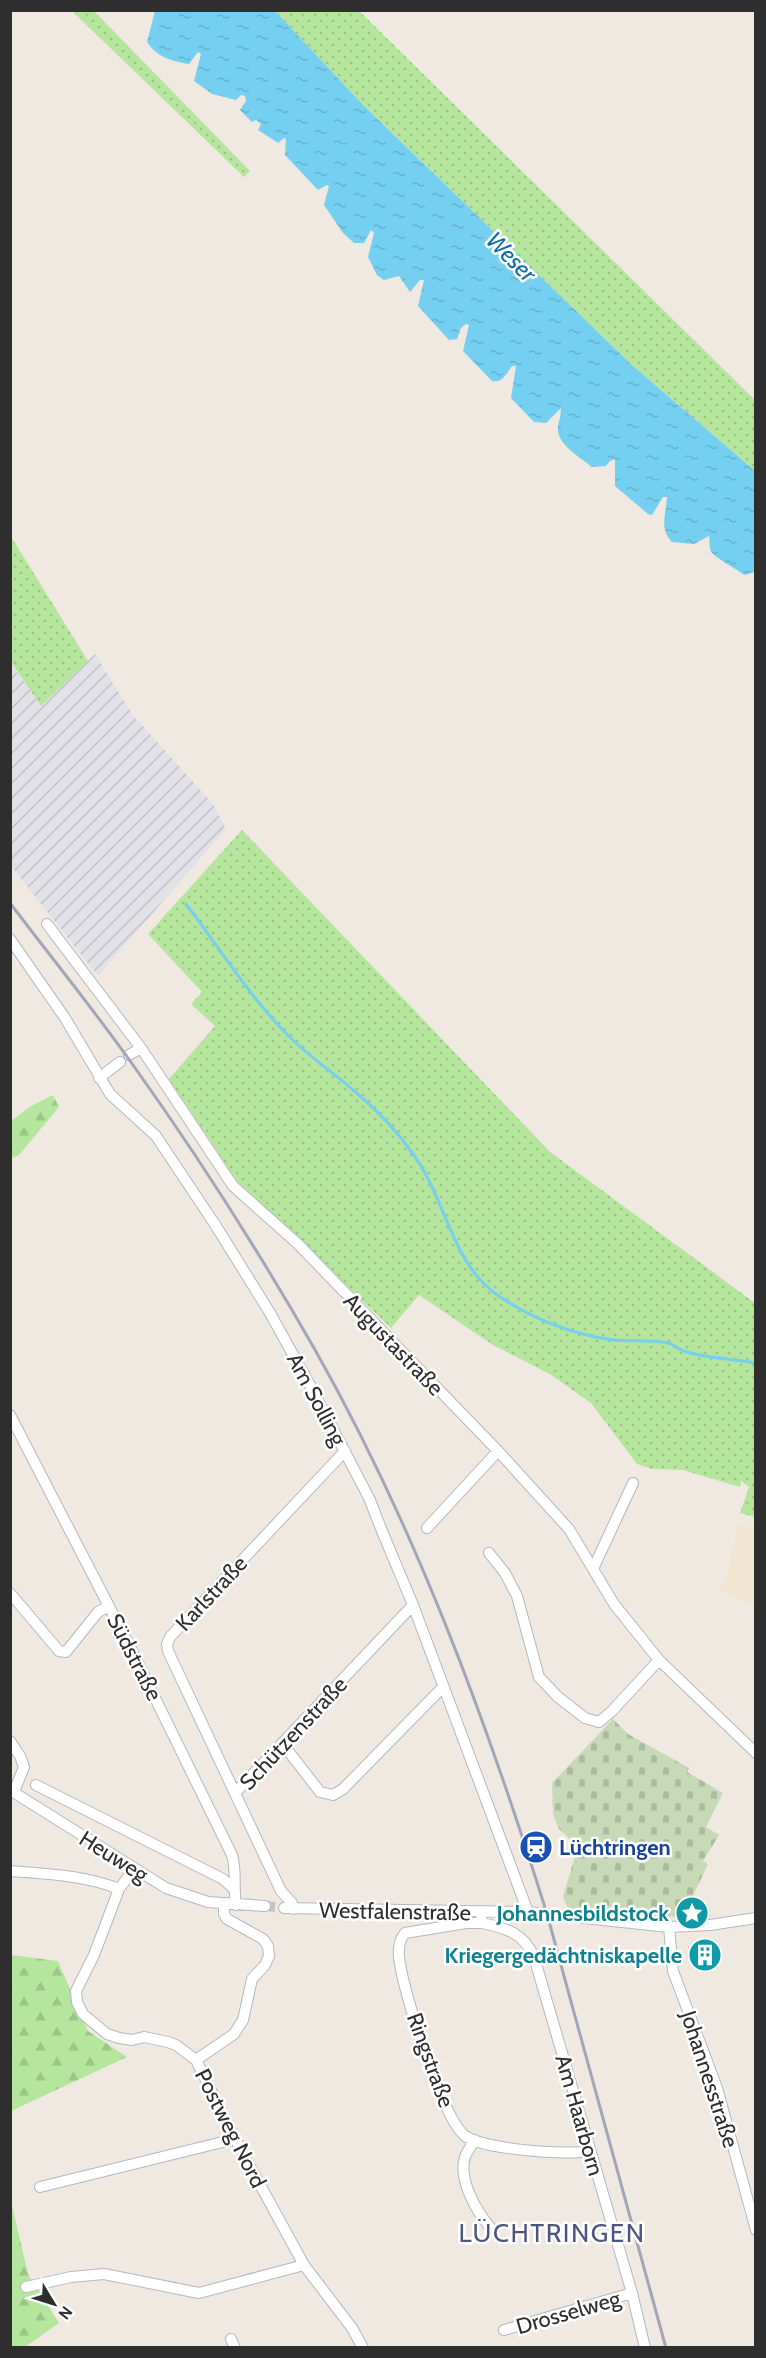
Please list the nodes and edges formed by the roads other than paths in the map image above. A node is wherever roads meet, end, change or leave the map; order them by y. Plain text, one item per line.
1 (47, 924) dead end
2 (10, 939) edge
3 (141, 1048) junction
4 (129, 1055) dead end
5 (120, 1062) dead end
6 (99, 1078) junction
7 (10, 1415) edge
8 (345, 1451) junction
9 (498, 1451) junction
10 (633, 1483) dead end
11 (427, 1528) dead end
12 (489, 1553) dead end
13 (593, 1569) junction
14 (10, 1593) edge
15 (412, 1605) junction
16 (109, 1606) junction
17 (659, 1660) junction
18 (443, 1687) junction
19 (10, 1741) edge
20 (282, 1743) junction
21 (756, 1753) edge
22 (36, 1785) dead end
23 (12, 1791) edge
24 (235, 1793) junction
25 (134, 1869) junction
26 (10, 1870) edge
27 (119, 1888) junction
28 (233, 1888) junction
29 (224, 1904) junction
30 (236, 1905) junction
31 (265, 1906) tunnel mouth
32 (289, 1908) joint
33 (528, 1912) junction
34 (481, 1917) junction
35 (756, 1918) edge
36 (669, 1928) junction
37 (196, 2060) junction
38 (235, 2139) junction
39 (475, 2140) junction
40 (590, 2151) junction
41 (40, 2187) dead end
42 (490, 2227) dead end
43 (756, 2230) edge
44 (304, 2265) junction
45 (26, 2287) dead end
46 (632, 2293) junction
47 (504, 2330) dead end
48 (363, 2348) edge
49 (645, 2348) edge

1 - 3 street, Augustastraße
2 - 6 street, Am Solling
3 - 4 street
3 - 9 street, Augustastraße
5 - 6 street
6 - 8 street, Am Solling
7 - 16 street, Südstraße
8 - 15 street, Am Solling
8 - 24 street, Karlstraße
9 - 11 street
9 - 13 street, Augustastraße
10 - 13 street
12 - 17 street
13 - 17 street, Augustastraße
14 - 16 street
15 - 18 street, Am Solling
15 - 20 street, Schützenstraße
16 - 28 street, Südstraße
17 - 21 street, Augustastraße
18 - 20 street
18 - 33 street, Am Solling
19 - 23 street
20 - 24 street, Schützenstraße
22 - 28 street, Heuweg
23 - 25 street, Heuweg
24 - 32 street, Schützenstraße
25 - 27 street, Postweg Nord
25 - 29 street, Heuweg
26 - 27 street
27 - 37 street, Postweg Nord
28 - 30 street, Südstraße
29 - 30 street
29 - 37 street
30 - 31 street
32 - 34 street, Westfalenstraße
33 - 34 street, Westfalenstraße
33 - 36 street, Westfalenstraße
34 - 39 street, Ringstraße
34 - 40 street, Am Haarborn
35 - 36 street, Westfalenstraße
36 - 43 street, Johannesstraße
37 - 38 street, Postweg Nord
38 - 41 street
38 - 44 street, Postweg Nord
39 - 40 street, Ringstraße
39 - 42 street
40 - 46 street, Am Haarborn
44 - 45 street
44 - 48 street, Postweg Nord
46 - 47 street, Drosselweg
46 - 49 street, Am Haarborn

